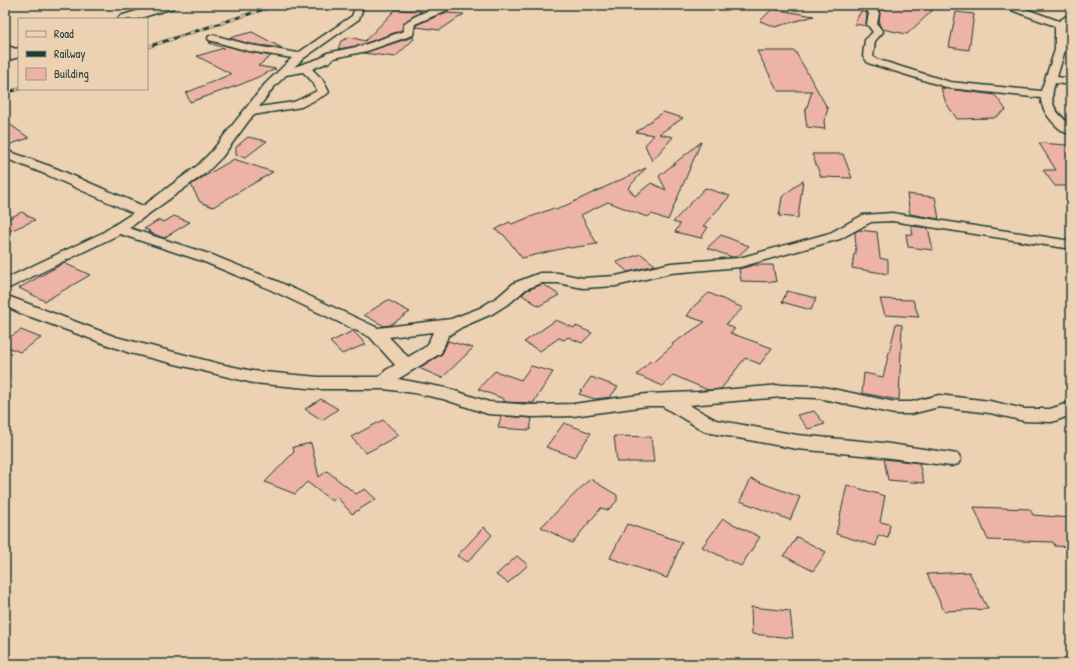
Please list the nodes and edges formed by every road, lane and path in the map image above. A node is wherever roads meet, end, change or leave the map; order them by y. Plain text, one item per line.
1 (133, 5) edge
2 (169, 5) edge
3 (362, 5) edge
4 (866, 5) edge
5 (1006, 5) edge
6 (449, 6) dead end
7 (149, 11) junction
8 (1071, 16) edge
9 (127, 18) edge
10 (1060, 25) junction
11 (213, 38) dead end
12 (302, 62) junction
13 (1050, 79) junction
14 (1071, 82) edge
15 (1045, 95) junction
16 (248, 112) junction
17 (1071, 130) edge
18 (5, 154) edge
19 (144, 212) junction
20 (118, 229) junction
21 (1071, 245) edge
22 (5, 285) edge
23 (5, 300) edge
24 (456, 323) junction
25 (376, 333) junction
26 (406, 366) junction
27 (384, 383) junction
28 (665, 399) junction
29 (1071, 408) edge
30 (951, 459) dead end

1 - 7 street
2 - 7 main road
3 - 12 street
4 - 15 street
5 - 10 street
6 - 12 street
7 - 9 main road
8 - 10 street
10 - 13 street
11 - 12 street
12 - 16 street
12 - 16 street
13 - 14 street
13 - 15 street
15 - 17 street
16 - 19 street
18 - 19 street
19 - 20 street
20 - 22 street
20 - 25 street
21 - 24 street
23 - 27 street
24 - 25 street
24 - 26 street
25 - 26 street
26 - 27 street
27 - 28 street
28 - 29 street
28 - 30 street

